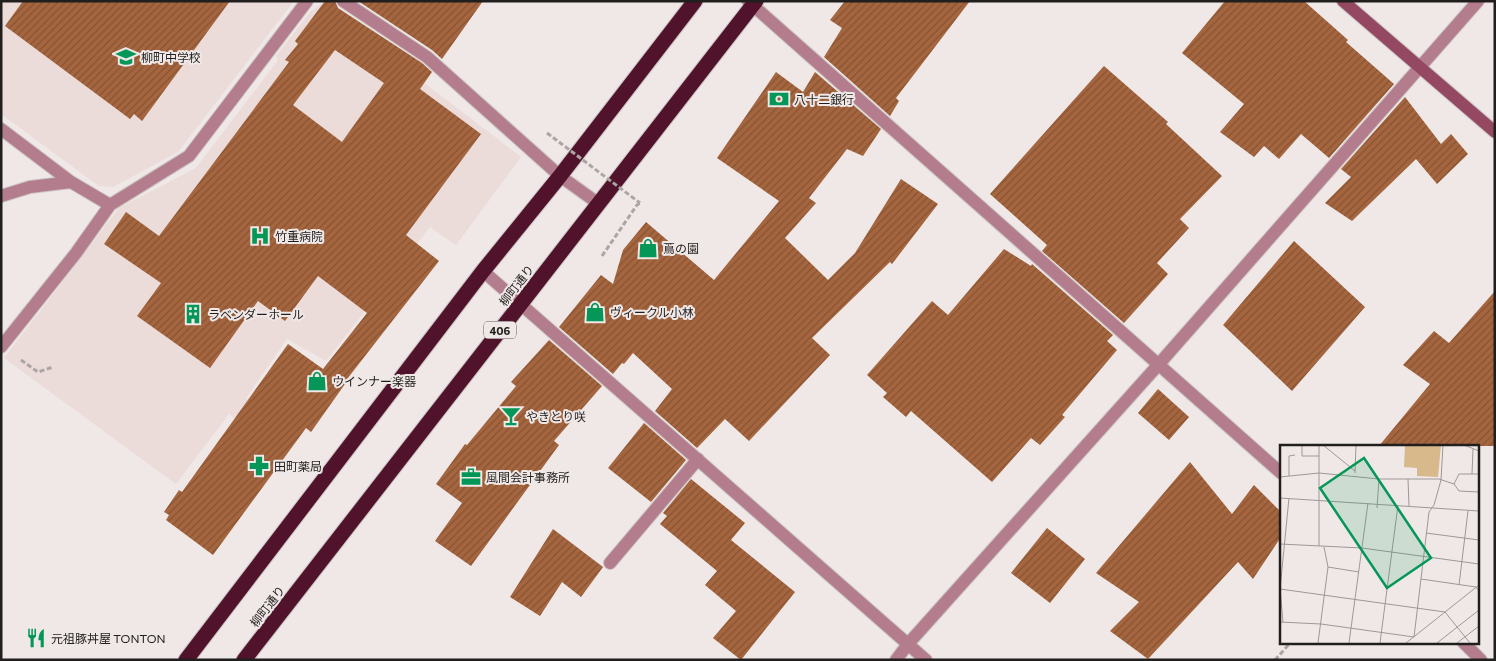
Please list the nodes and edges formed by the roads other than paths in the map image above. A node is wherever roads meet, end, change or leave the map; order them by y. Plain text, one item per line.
1 (307, 1) edge
2 (343, 1) edge
3 (695, 1) edge
4 (1343, 1) edge
5 (1478, 1) edge
6 (752, 3) edge
7 (1420, 67) junction
8 (1, 129) edge
9 (1495, 132) edge
10 (560, 176) junction
11 (71, 182) junction
12 (1, 196) edge
13 (599, 204) junction
14 (110, 205) junction
15 (483, 271) junction
16 (521, 303) junction
17 (1, 347) edge
18 (1159, 364) junction
19 (698, 459) junction
20 (1280, 472) edge
21 (610, 563) dead end
22 (908, 644) junction
23 (1465, 644) edge
24 (186, 660) edge
25 (244, 660) edge
26 (896, 660) edge
27 (926, 660) edge
28 (1481, 660) edge

1 - 14 street
2 - 10 street
3 - 10 highway
4 - 7 street
5 - 7 street
6 - 13 highway, 柳町通り / 406
6 - 18 street
7 - 9 street
7 - 18 street
8 - 11 street
10 - 13 street
10 - 15 highway
11 - 12 street
11 - 14 street
13 - 16 highway, 柳町通り / 406
14 - 17 street
15 - 16 street
15 - 24 highway
16 - 19 street
16 - 25 highway, 柳町通り / 406
18 - 20 street
18 - 22 street
19 - 21 street
19 - 22 street
22 - 26 street
22 - 27 street
23 - 28 street

